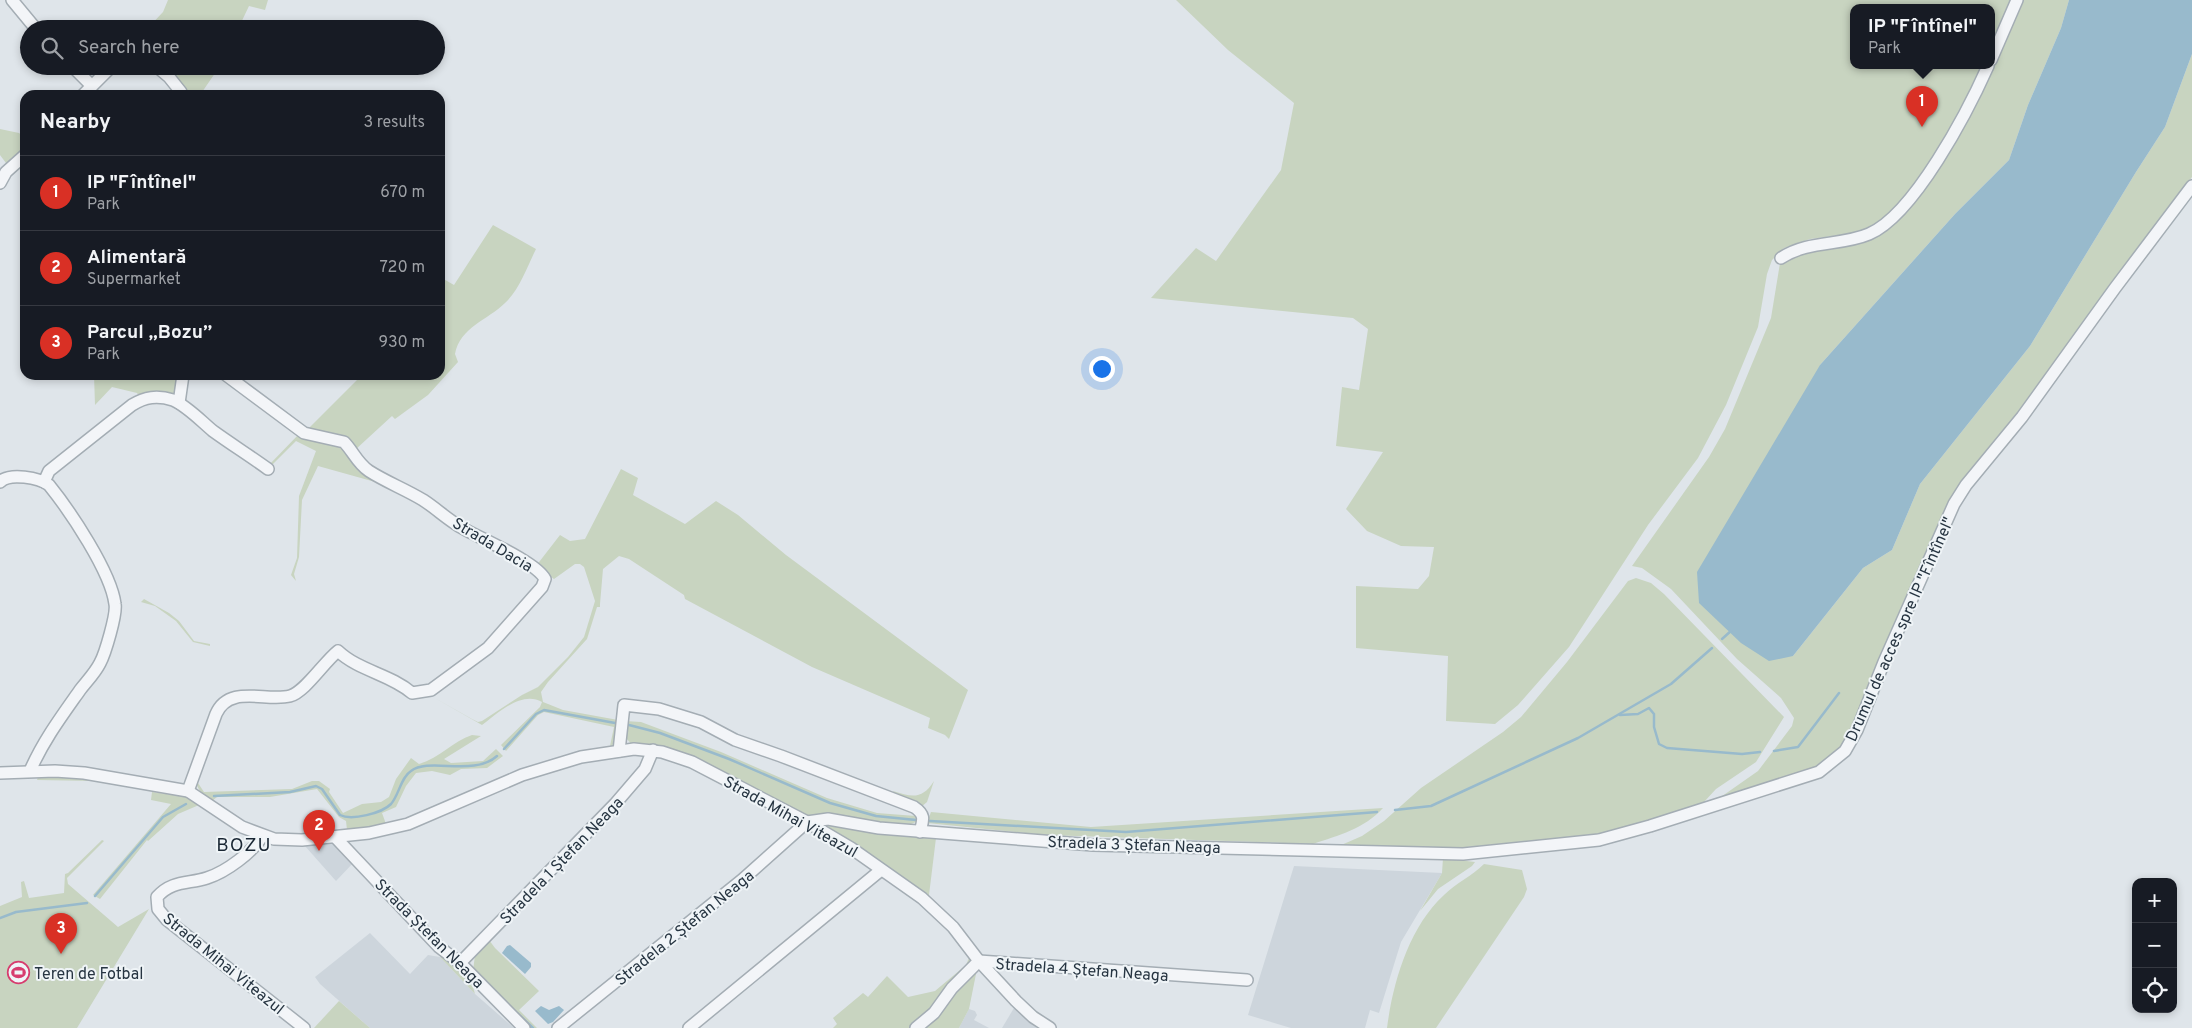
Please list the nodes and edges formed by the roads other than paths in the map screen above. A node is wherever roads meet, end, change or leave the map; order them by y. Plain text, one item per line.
1 (12, 0) edge
2 (2017, 0) edge
3 (29, 20) edge
4 (1995, 51) edge
5 (1987, 69) edge
6 (81, 75) edge
7 (103, 75) edge
8 (166, 75) edge
9 (92, 86) junction
10 (88, 90) edge
11 (179, 90) edge
12 (20, 159) edge
13 (0, 183) edge
14 (2192, 186) edge
15 (1781, 258) dead end
16 (182, 380) edge
17 (233, 380) edge
18 (178, 403) junction
19 (268, 469) dead end
20 (0, 482) edge
21 (44, 482) junction
22 (653, 750) junction
23 (619, 751) junction
24 (30, 771) junction
25 (0, 773) edge
26 (188, 791) junction
27 (808, 822) junction
28 (920, 832) junction
29 (262, 836) junction
30 (336, 838) junction
31 (1463, 854) joint
32 (881, 870) junction
33 (979, 961) junction
34 (460, 963) junction
35 (1247, 980) dead end
36 (304, 1028) edge
37 (524, 1028) edge
38 (558, 1028) edge
39 (689, 1028) edge
40 (916, 1028) edge
41 (1050, 1028) edge

1 - 3 street
2 - 4 street
5 - 15 street
6 - 9 street
7 - 9 street
8 - 11 street
9 - 10 street
12 - 13 street
14 - 31 street, Drumul de acces spre IP "Fîntînel"
16 - 18 street
17 - 26 street, Strada Dacia
18 - 19 street
18 - 21 street
20 - 21 street
21 - 24 street
22 - 23 street, Strada Mihai Viteazul
22 - 27 street, Strada Mihai Viteazul
22 - 34 street, Stradela 1 Ștefan Neaga
23 - 28 street
23 - 30 street, Strada Mihai Viteazul
24 - 25 street, Strada Mihai Viteazul
24 - 26 street, Strada Mihai Viteazul
26 - 29 street, Strada Mihai Viteazul
27 - 28 street, Stradela 3 Ștefan Neaga
27 - 32 street, Strada Mihai Viteazul
27 - 38 street, Stradela 2 Ștefan Neaga
28 - 31 street, Stradela 3 Ștefan Neaga
29 - 30 street, Strada Mihai Viteazul
29 - 36 street, Strada Mihai Viteazul
30 - 34 street, Strada Ștefan Neaga
32 - 33 street, Strada Mihai Viteazul
32 - 39 street
33 - 35 street, Stradela 4 Ștefan Neaga
33 - 40 street, Stradela 4 Ștefan Neaga
33 - 41 street, Strada Mihai Viteazul
34 - 37 street, Strada Ștefan Neaga

